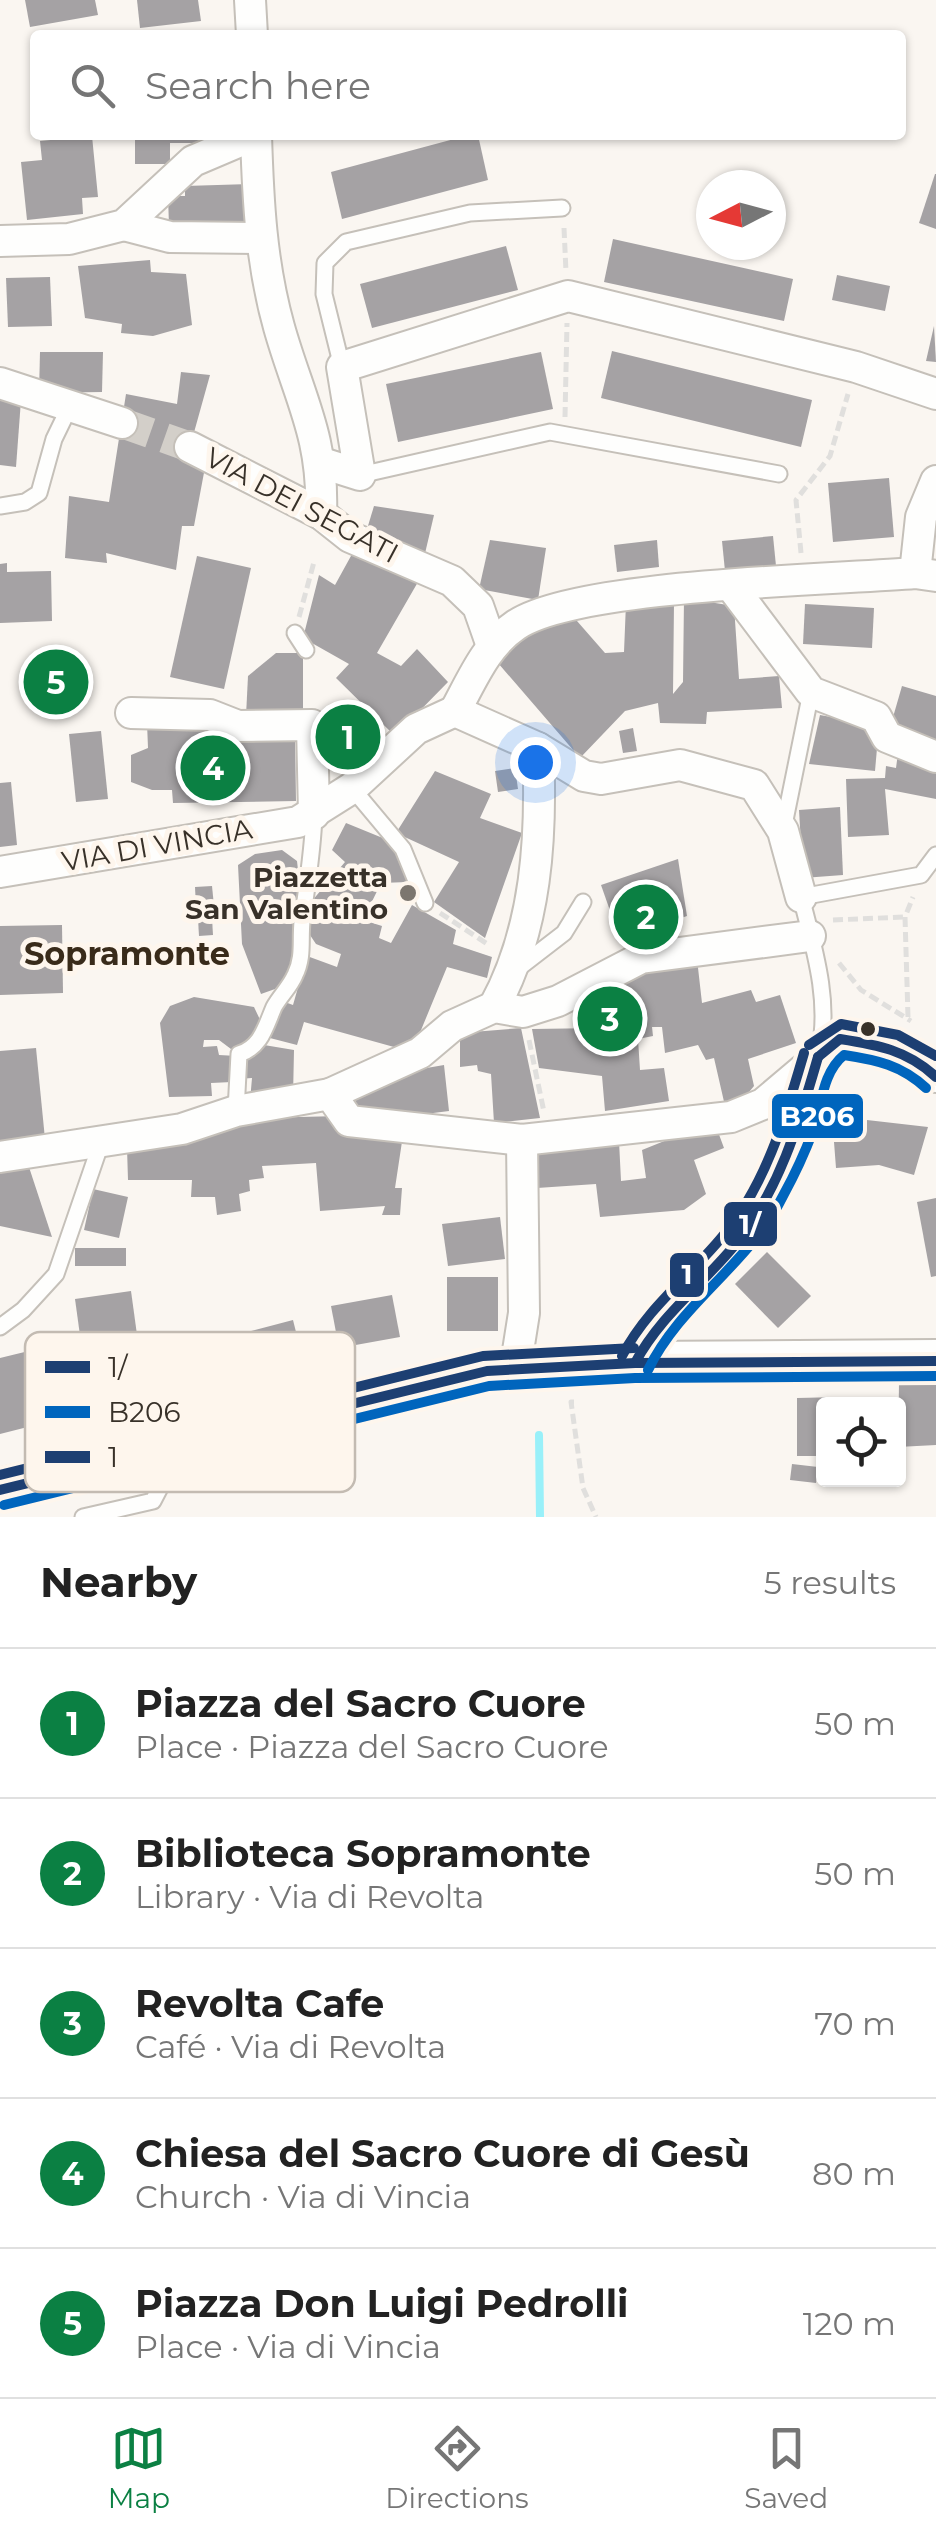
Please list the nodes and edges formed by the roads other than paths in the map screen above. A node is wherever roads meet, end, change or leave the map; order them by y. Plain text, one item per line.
1 (250, 0) edge
2 (252, 30) edge
3 (243, 140) edge
4 (255, 140) edge
5 (562, 208) road end
6 (124, 225) junction
7 (260, 238) junction
8 (0, 241) edge
9 (0, 268) edge
10 (342, 366) junction
11 (0, 383) edge
12 (936, 394) edge
13 (70, 406) junction
14 (122, 422) tunnel mouth
15 (190, 447) tunnel mouth
16 (322, 463) junction
17 (779, 474) dead end
18 (360, 475) junction
19 (936, 481) edge
20 (0, 506) edge
21 (321, 514) junction
22 (926, 574) edge
23 (732, 588) junction
24 (294, 634) road end
25 (492, 646) junction
26 (306, 650) dead end
27 (811, 692) junction
28 (455, 711) junction
29 (131, 714) dead end
30 (538, 748) junction
31 (936, 757) edge
32 (352, 788) junction
33 (314, 814) junction
34 (783, 831) junction
35 (936, 855) edge
36 (0, 872) edge
37 (425, 902) road end
38 (583, 902) dead end
39 (806, 919) junction
40 (514, 968) junction
41 (509, 1010) junction
42 (818, 1056) junction
43 (936, 1077) edge
44 (330, 1094) junction
45 (236, 1111) junction
46 (536, 1139) junction
47 (102, 1140) junction
48 (0, 1157) edge
49 (0, 1327) edge
50 (936, 1361) edge
51 (635, 1363) junction
52 (515, 1370) junction
53 (355, 1403) edge
54 (25, 1484) edge
55 (0, 1490) edge
56 (157, 1492) edge
57 (82, 1517) edge

1 - 2 street
3 - 6 street
4 - 7 street
5 - 10 lane
6 - 7 street
6 - 8 street
7 - 16 street
8 - 9 street
10 - 12 street
10 - 18 street
11 - 13 street
13 - 14 street
13 - 20 lane
15 - 21 street, VIA DEI SEGATI
16 - 18 street
16 - 21 street
17 - 18 lane
19 - 22 street
21 - 25 street, VIA DEI SEGATI
22 - 23 street
23 - 25 street
23 - 27 street
24 - 26 lane
25 - 28 street
27 - 31 street
27 - 34 lane
28 - 30 street
28 - 32 street, VIA DI VINCIA
29 - 33 street
30 - 34 street
30 - 40 street
32 - 33 street, VIA DI VINCIA
32 - 37 lane
33 - 36 street, VIA DI VINCIA
33 - 45 lane
34 - 39 street
35 - 39 lane
38 - 40 lane
39 - 41 street
39 - 42 lane
40 - 41 street
41 - 44 street
42 - 43 street
42 - 46 street
42 - 51 street
44 - 45 street
44 - 46 street
45 - 47 street
46 - 52 street
47 - 48 street
47 - 49 lane
50 - 51 main road
51 - 52 main road
52 - 53 main road
54 - 55 main road
56 - 57 lane

